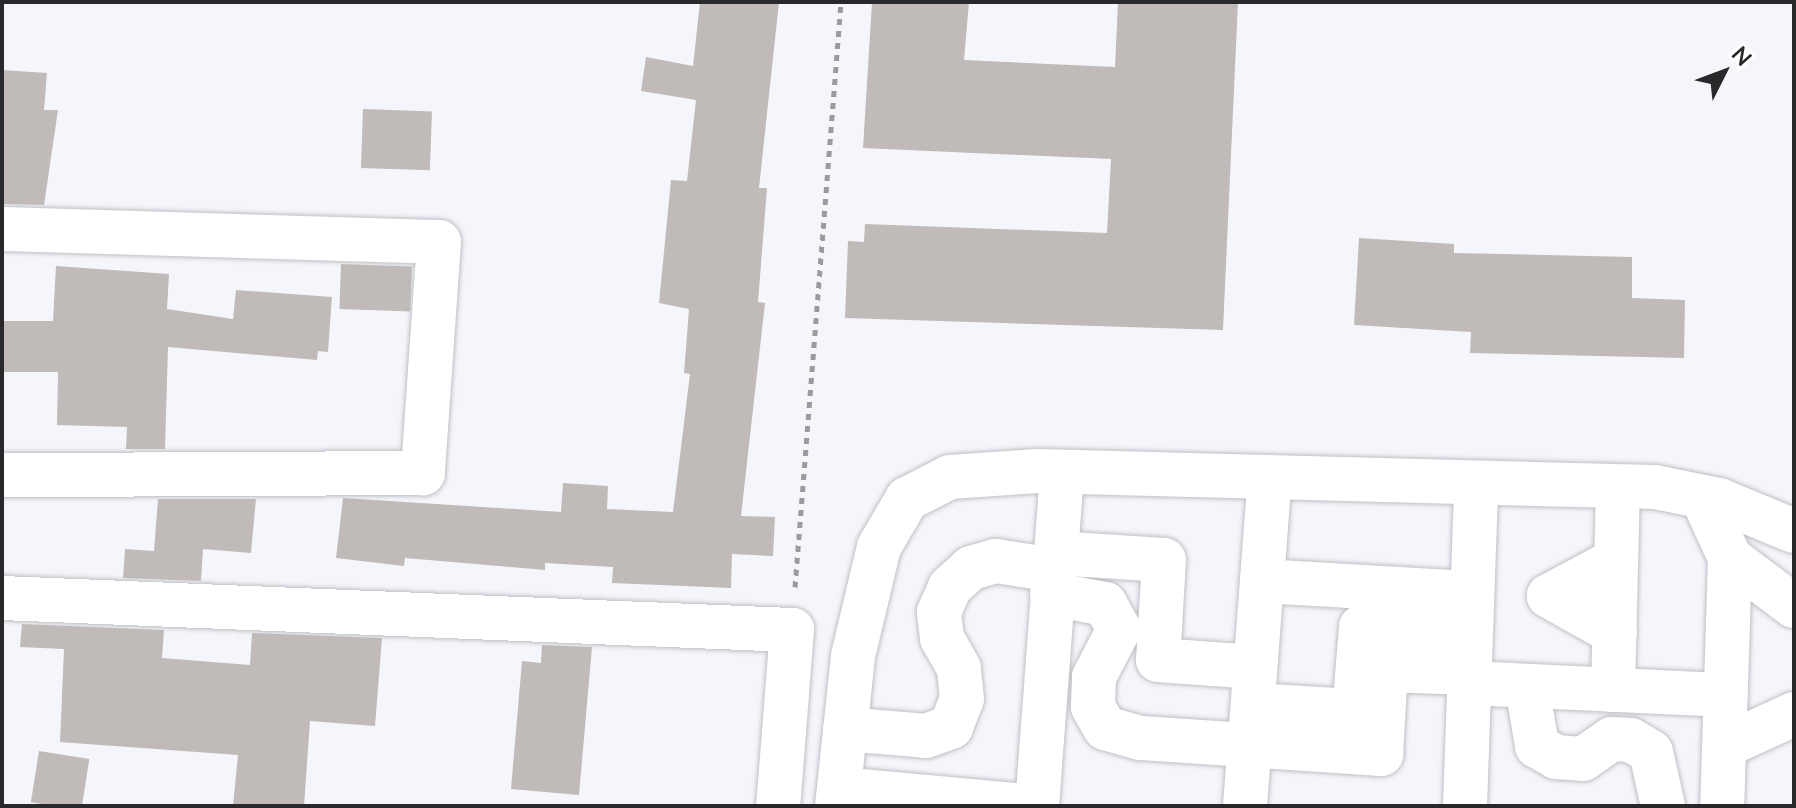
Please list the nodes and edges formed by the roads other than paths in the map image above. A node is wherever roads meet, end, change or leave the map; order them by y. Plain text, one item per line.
1 (2, 229) edge
2 (1062, 472) junction
3 (2, 475) edge
4 (1270, 477) junction
5 (1476, 483) junction
6 (1618, 487) junction
7 (1702, 497) junction
8 (1794, 531) edge
9 (1730, 558) junction
10 (1616, 560) junction
11 (1053, 572) junction
12 (1262, 581) junction
13 (2, 598) edge
14 (1794, 606) edge
15 (1615, 633) junction
16 (1470, 646) junction
17 (1527, 686) junction
18 (1613, 690) junction
19 (1726, 695) junction
20 (1253, 706) junction
21 (1794, 714) edge
22 (845, 729) junction
23 (1724, 746) junction
24 (838, 797) edge
25 (778, 806) edge
26 (1025, 806) edge
27 (1037, 806) edge
28 (1245, 806) edge
29 (1465, 806) edge
30 (1663, 806) edge
31 (1722, 806) edge

1 - 3 street
2 - 4 street
2 - 11 street
2 - 22 street
4 - 5 street
4 - 12 street
5 - 6 street
5 - 16 street
6 - 7 street
6 - 10 street
7 - 8 street
7 - 9 street
9 - 14 street
9 - 19 street
10 - 15 street
10 - 15 street
11 - 20 street
11 - 20 street
11 - 22 street
11 - 27 street
12 - 16 street
12 - 20 street
13 - 25 street
15 - 18 street
16 - 17 street
16 - 20 street
16 - 29 street
17 - 18 street
17 - 30 street
18 - 19 street
19 - 23 street
20 - 28 street
21 - 23 street
22 - 24 street
23 - 31 street
24 - 26 street

